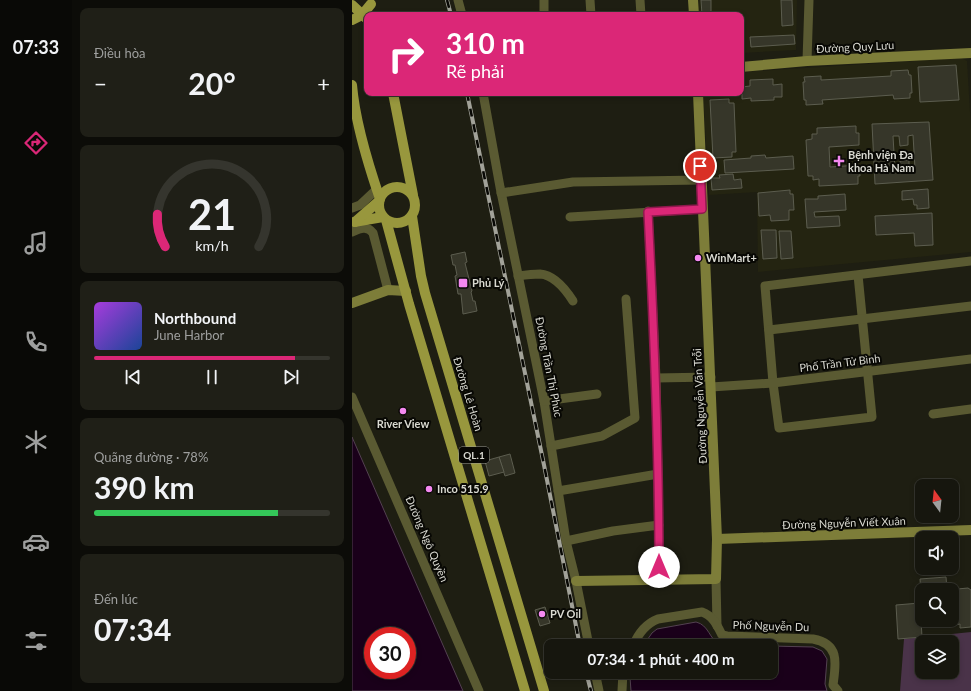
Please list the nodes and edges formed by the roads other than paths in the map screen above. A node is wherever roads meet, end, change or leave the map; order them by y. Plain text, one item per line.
1 (353, 0) edge
2 (458, 0) edge
3 (544, 0) edge
4 (590, 0) edge
5 (640, 0) edge
6 (693, 0) edge
7 (809, 0) edge
8 (371, 2) edge
9 (352, 5) edge
10 (367, 12) edge
11 (373, 12) edge
12 (461, 12) edge
13 (544, 12) edge
14 (591, 12) edge
15 (641, 12) edge
16 (694, 12) edge
17 (364, 16) edge
18 (364, 17) edge
19 (352, 20) edge
20 (971, 53) edge
21 (971, 56) edge
22 (807, 61) junction
23 (744, 67) edge
24 (352, 85) edge
25 (394, 96) edge
26 (484, 96) edge
27 (698, 96) edge
28 (353, 97) edge
29 (701, 180) junction
30 (501, 193) junction
31 (413, 195) junction
32 (379, 196) junction
33 (352, 208) edge
34 (702, 209) junction
35 (648, 212) junction
36 (412, 216) junction
37 (570, 217) dead end
38 (385, 218) junction
39 (353, 226) edge
40 (971, 261) edge
41 (858, 275) junction
42 (518, 276) junction
43 (388, 290) junction
44 (406, 291) junction
45 (427, 299) junction
46 (626, 299) dead end
47 (573, 301) dead end
48 (352, 303) edge
49 (409, 304) junction
50 (971, 306) edge
51 (862, 320) junction
52 (768, 330) junction
53 (971, 359) edge
54 (867, 372) junction
55 (656, 378) junction
56 (711, 382) junction
57 (773, 383) junction
58 (597, 394) dead end
59 (352, 397) edge
60 (544, 401) junction
61 (971, 409) edge
62 (933, 414) dead end
63 (551, 446) junction
64 (478, 468) junction
65 (460, 472) junction
66 (658, 474) junction
67 (558, 492) junction
68 (658, 525) junction
69 (971, 530) edge
70 (718, 539) junction
71 (566, 541) junction
72 (716, 579) junction
73 (576, 581) junction
74 (659, 581) junction
75 (717, 626) junction
76 (526, 630) junction
77 (508, 635) junction
78 (588, 639) edge
79 (636, 639) edge
80 (596, 679) edge
81 (623, 679) edge
82 (479, 691) edge
83 (525, 691) edge
84 (544, 691) edge
85 (599, 691) edge
86 (622, 691) edge
87 (838, 691) edge

1 - 9 main road
2 - 12 street
3 - 13 street
4 - 14 street
5 - 15 street
6 - 16 street
7 - 22 street
8 - 10 main road
8 - 11 main road
9 - 17 main road
18 - 19 main road
20 - 21 street
20 - 22 street, Đường Quy Lưu
22 - 23 street, Đường Quy Lưu
24 - 28 main road
25 - 31 main road
26 - 30 street, Đường Trần Thị Phúc
27 - 29 street, Đường Nguyễn Văn Trỗi
28 - 32 main road
29 - 30 street
29 - 34 street, Đường Nguyễn Văn Trỗi
30 - 42 street, Đường Trần Thị Phúc
31 - 32 main road
31 - 36 main road
32 - 33 street
32 - 38 main road
32 - 39 main road
34 - 35 street
34 - 56 street, Đường Nguyễn Văn Trỗi
35 - 37 street
35 - 55 street
36 - 38 main road
36 - 45 main road, Đường Lê Hoàn / QL.1
38 - 39 main road
38 - 44 main road, QL.1
39 - 43 street
40 - 41 street
41 - 51 street
41 - 52 street
42 - 47 street
42 - 60 street, Đường Trần Thị Phúc
43 - 44 street
43 - 48 street
44 - 49 main road, QL.1
45 - 49 main road
45 - 64 main road, Đường Lê Hoàn / QL.1
46 - 63 street
49 - 65 main road, QL.1
50 - 51 street
51 - 52 street
51 - 54 street
52 - 57 street
53 - 54 street, Phố Trần Tử Bình
54 - 57 street, Phố Trần Tử Bình
54 - 57 street
55 - 56 street, Phố Trần Tử Bình
55 - 66 street
56 - 57 street, Phố Trần Tử Bình
56 - 70 street, Đường Nguyễn Văn Trỗi
58 - 60 street
59 - 82 street, Đường Ngô Quyền
60 - 63 street, Đường Trần Thị Phúc
61 - 62 street
63 - 67 street, Đường Trần Thị Phúc
64 - 65 main road
64 - 76 main road, Đường Lê Hoàn / QL.1
65 - 77 main road, QL.1
66 - 67 street
66 - 68 street
67 - 71 street, Đường Trần Thị Phúc
68 - 71 street
68 - 74 street
69 - 70 street, Đường Nguyễn Viết Xuân
70 - 72 street, Đường Nguyễn Văn Trỗi
71 - 73 street, Đường Trần Thị Phúc
72 - 74 street
72 - 75 street, Phố Nguyễn Du
73 - 74 street
73 - 78 street, Đường Trần Thị Phúc
75 - 79 street, Phố Nguyễn Du
75 - 87 street, Phố Nguyễn Du
76 - 77 main road
76 - 84 main road, Đường Lê Hoàn / QL.1
77 - 83 main road, QL.1
80 - 85 street
81 - 86 street

